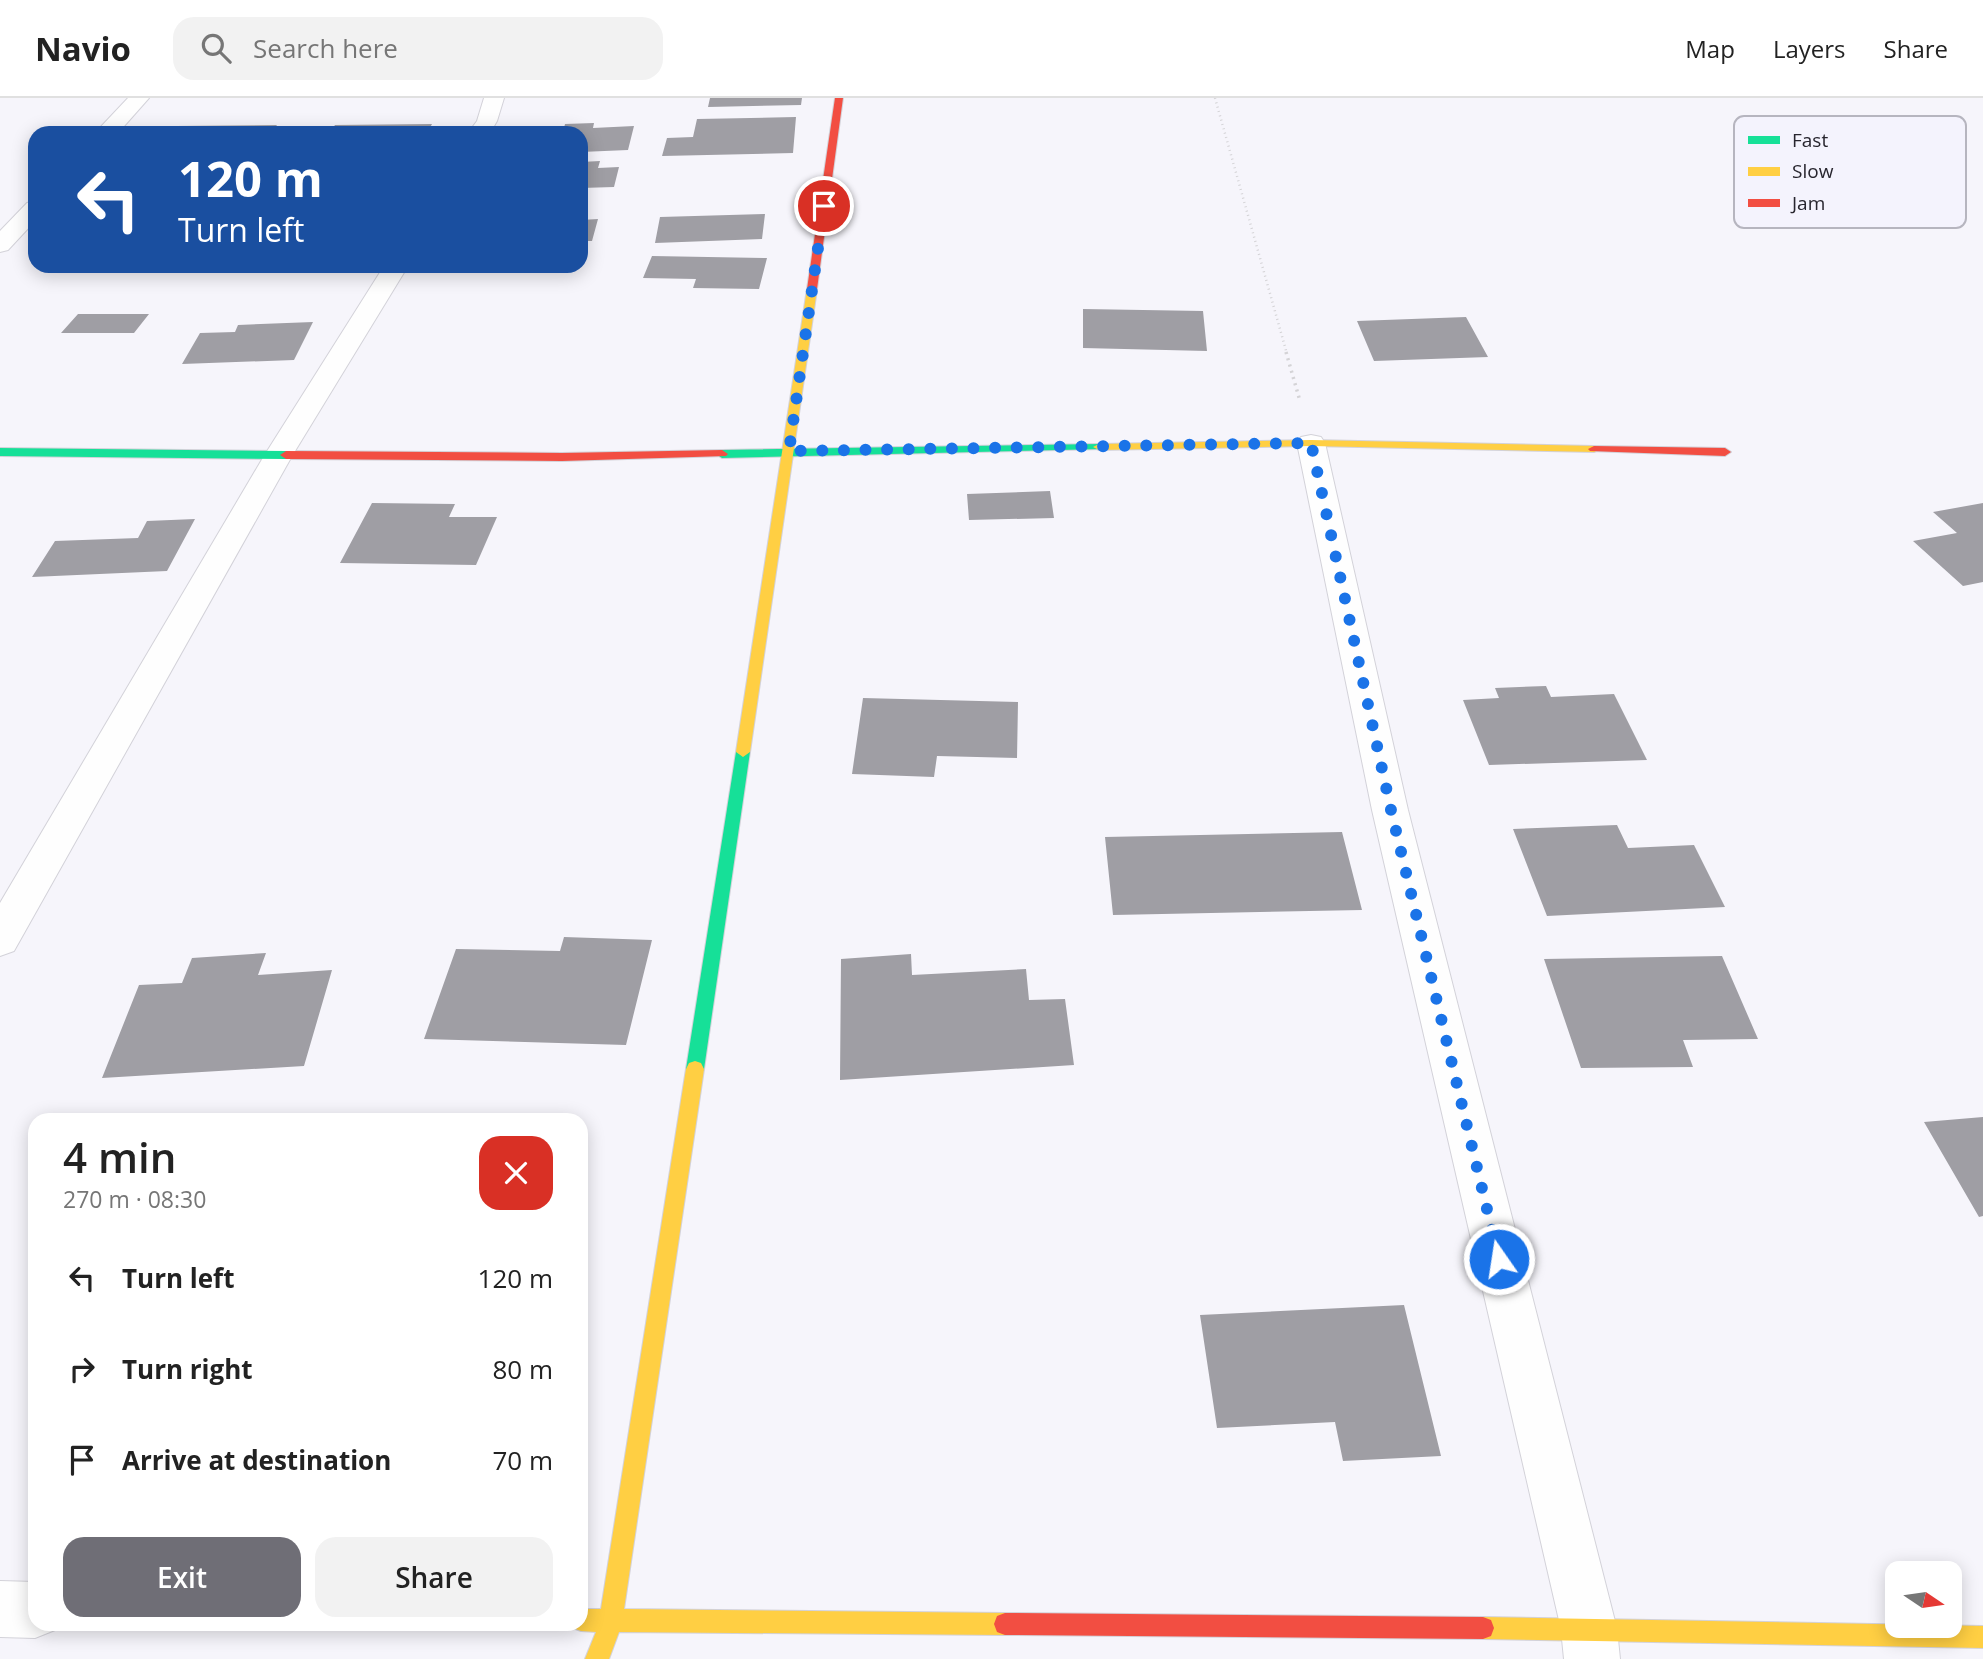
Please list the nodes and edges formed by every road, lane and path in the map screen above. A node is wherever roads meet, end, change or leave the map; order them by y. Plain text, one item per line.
1 (139, 98) edge
2 (494, 98) edge
3 (839, 98) edge
4 (1215, 98) edge
5 (113, 126) edge
6 (484, 126) edge
7 (28, 215) edge
8 (0, 245) edge
9 (392, 273) edge
10 (1311, 443) junction
11 (789, 451) junction
12 (0, 452) edge
13 (1725, 452) dead end
14 (278, 456) junction
15 (0, 939) edge
16 (0, 1609) edge
17 (28, 1610) edge
18 (588, 1620) edge
19 (611, 1621) junction
20 (1983, 1637) edge
21 (1590, 1644) edge
22 (597, 1659) edge

1 - 5 street
2 - 6 street
3 - 11 street
4 - 10 path
7 - 8 street
9 - 14 street
10 - 11 street
10 - 13 street
10 - 21 street
11 - 14 street
11 - 19 street
12 - 14 street
14 - 15 street
16 - 17 street
18 - 19 street
19 - 21 street
19 - 22 street
20 - 21 street

